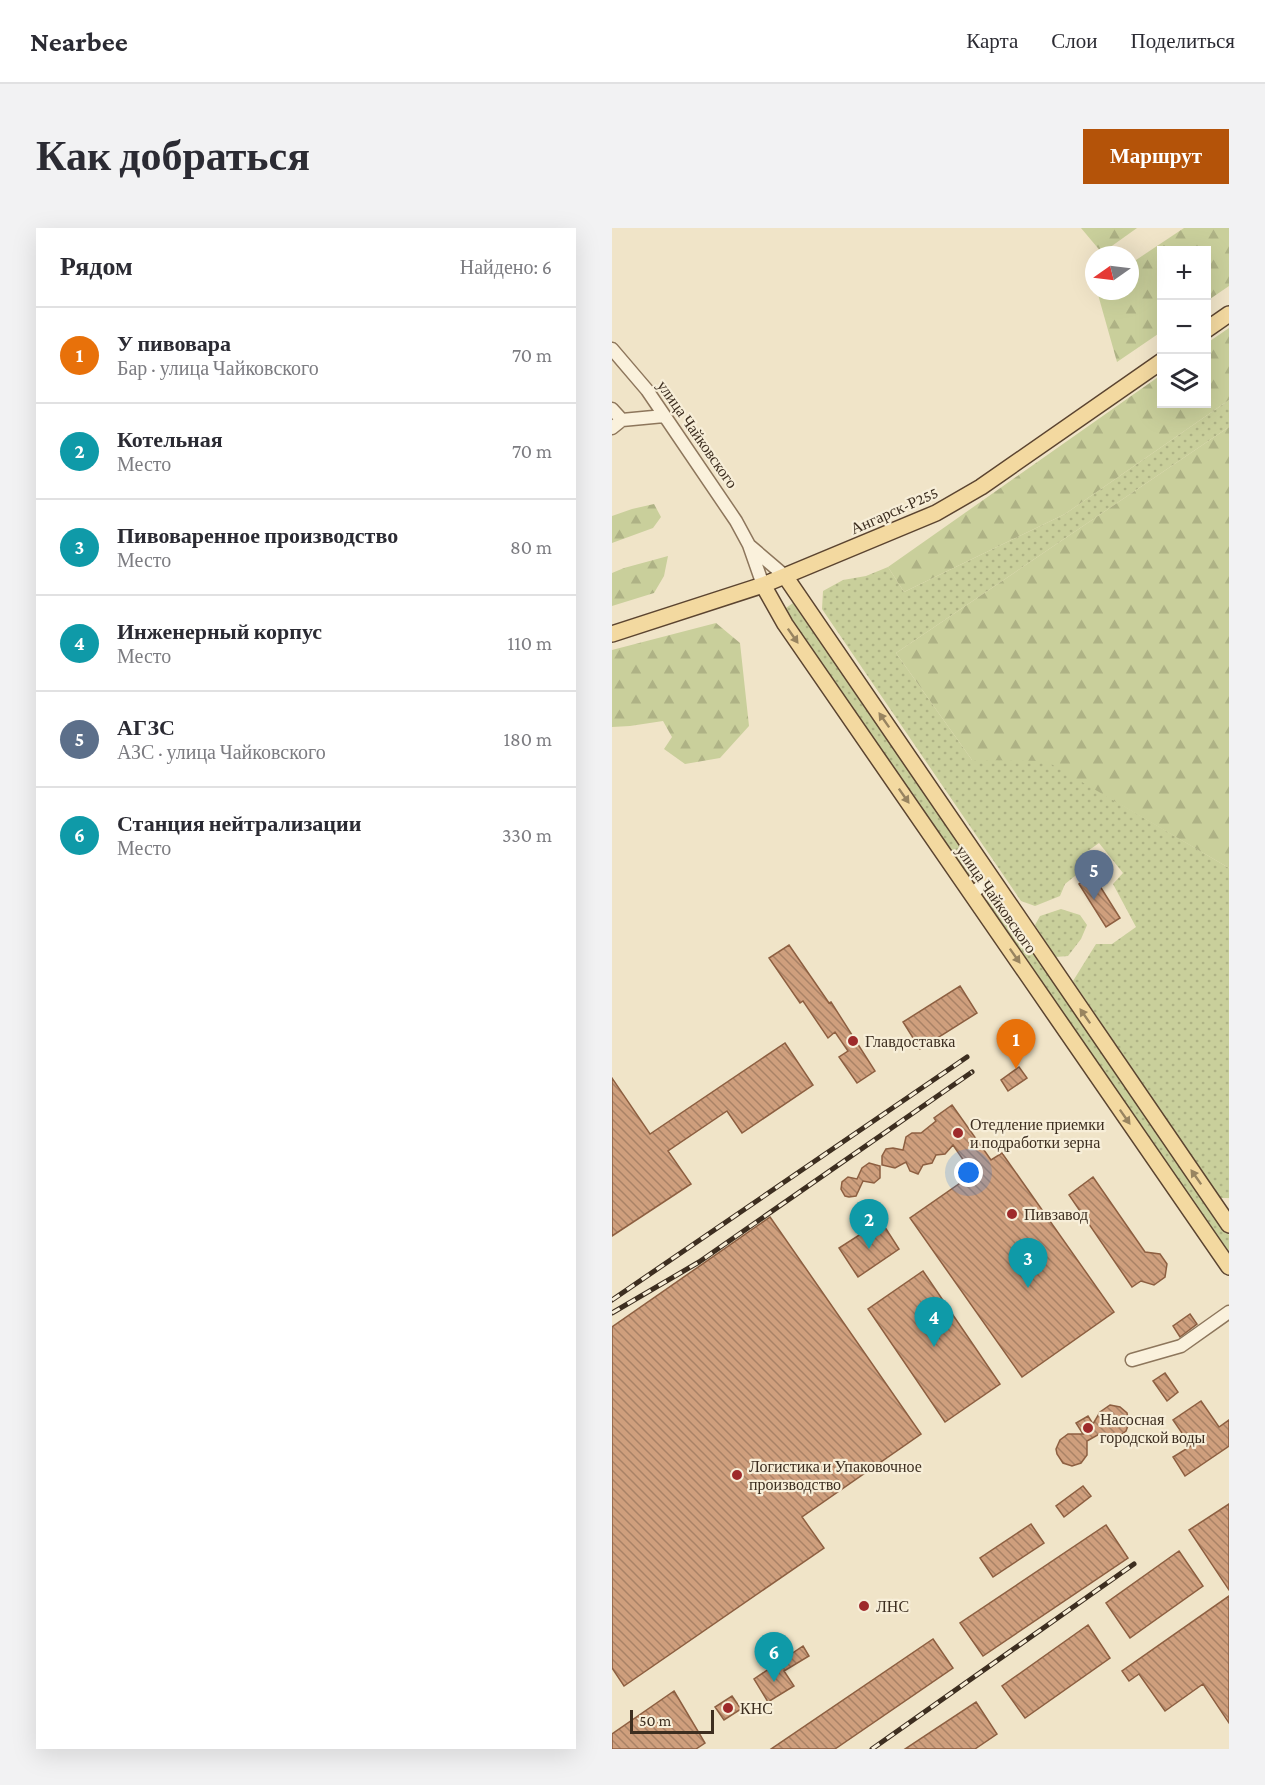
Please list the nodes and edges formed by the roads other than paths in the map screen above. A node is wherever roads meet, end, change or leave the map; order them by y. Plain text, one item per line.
1 (1229, 314) edge
2 (1211, 327) edge
3 (612, 349) edge
4 (1157, 364) edge
5 (612, 409) edge
6 (664, 416) junction
7 (617, 424) edge
8 (749, 545) junction
9 (785, 576) junction
10 (763, 585) junction
11 (612, 634) edge
12 (992, 878) junction
13 (971, 894) junction
14 (1229, 1225) edge
15 (1229, 1267) edge
16 (1229, 1312) edge
17 (1132, 1360) dead end

1 - 2 main road
3 - 6 street, улица Чайковского
4 - 9 main road, Ангарск-Р255
5 - 7 street
6 - 7 street
6 - 8 street, улица Чайковского
8 - 9 street, улица Чайковского
8 - 10 street, улица Чайковского
9 - 10 main road, Ангарск-Р255
12 -> 9 main road, улица Чайковского
10 - 11 main road, Ангарск-Р255
10 -> 13 main road, улица Чайковского
12 - 13 street
14 -> 12 main road, улица Чайковского
13 -> 15 main road, улица Чайковского
16 - 17 street

